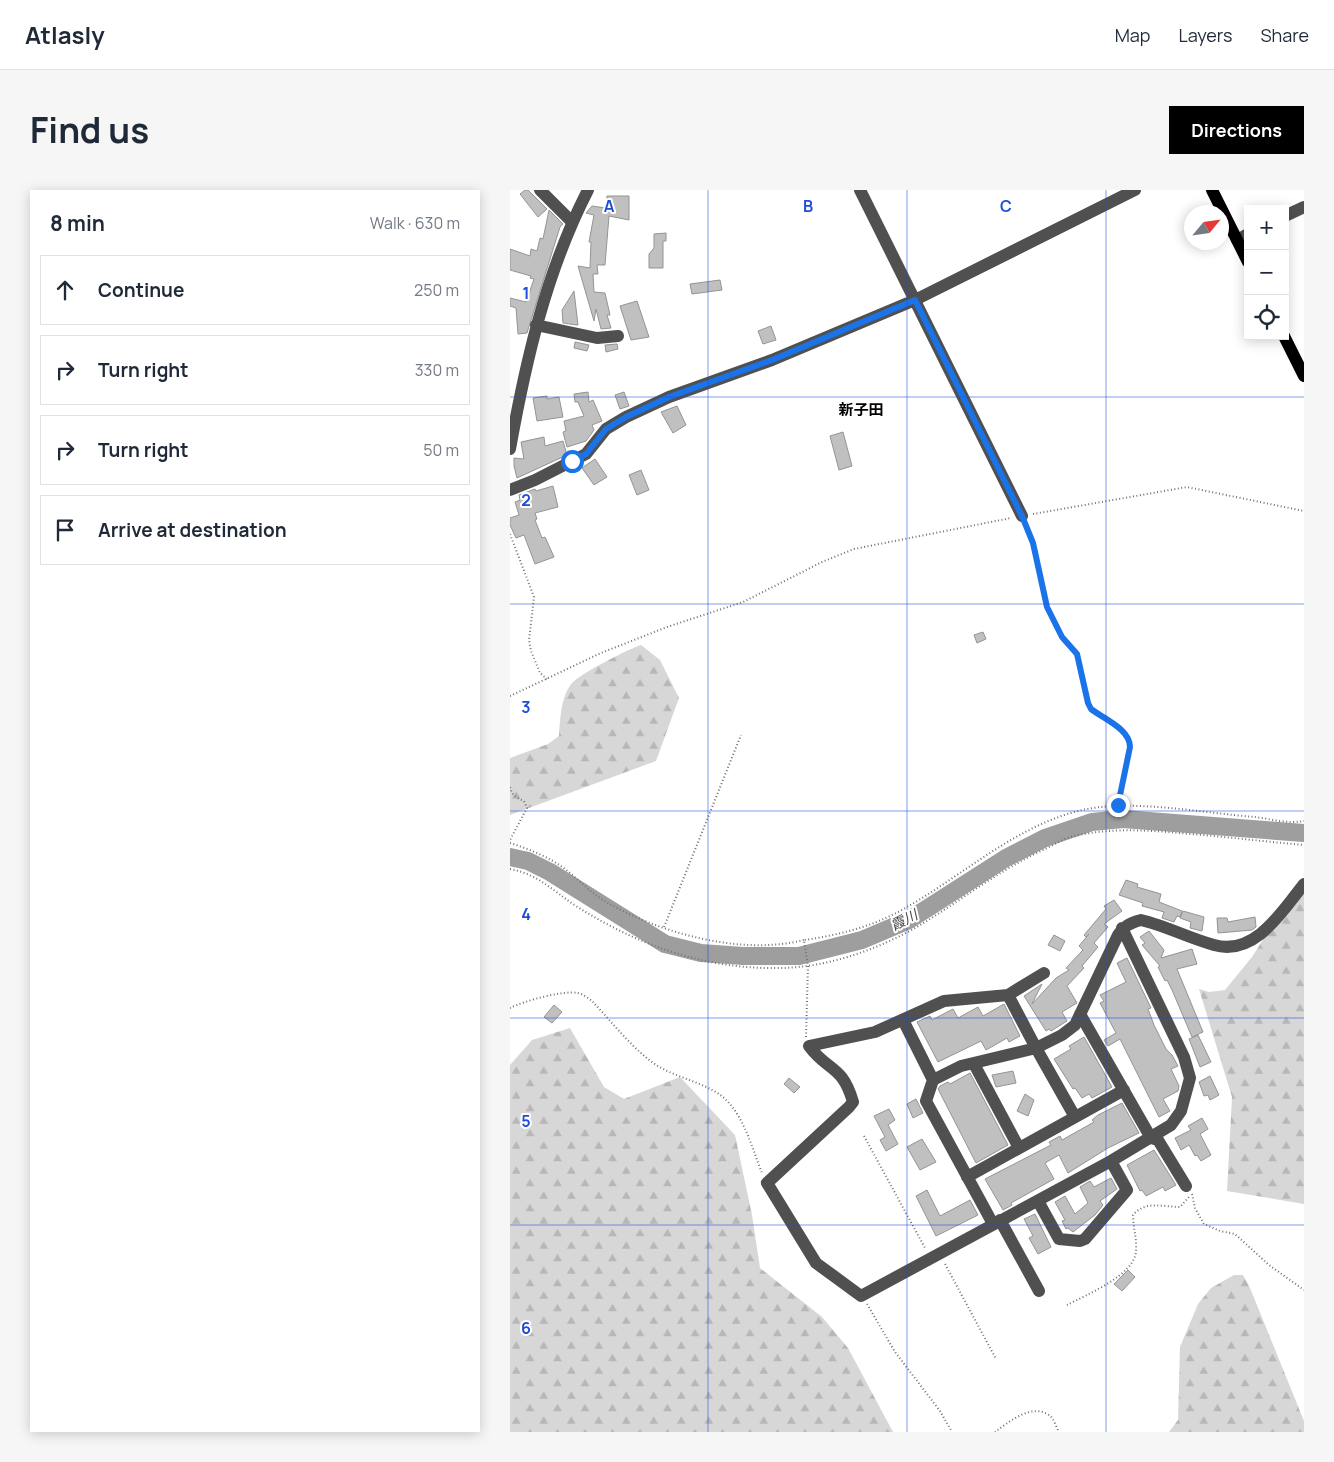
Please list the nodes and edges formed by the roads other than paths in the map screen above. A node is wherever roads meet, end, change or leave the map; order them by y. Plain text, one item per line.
1 (540, 190) edge
2 (588, 190) edge
3 (860, 190) edge
4 (1135, 190) edge
5 (1212, 190) edge
6 (1304, 207) edge
7 (1289, 214) edge
8 (572, 222) junction
9 (1242, 237) edge
10 (1245, 250) edge
11 (915, 300) junction
12 (536, 325) junction
13 (618, 336) dead end
14 (1286, 340) edge
15 (1304, 376) edge
16 (510, 449) edge
17 (510, 490) edge
18 (1022, 516) road end
19 (1304, 884) edge
20 (1122, 928) junction
21 (1044, 973) dead end
22 (1008, 995) junction
23 (1080, 1014) junction
24 (903, 1020) junction
25 (1036, 1048) junction
26 (974, 1064) junction
27 (934, 1080) junction
28 (1124, 1090) junction
29 (1075, 1118) junction
30 (1151, 1138) junction
31 (1019, 1148) junction
32 (1111, 1161) junction
33 (967, 1177) junction
34 (1186, 1186) dead end
35 (1038, 1201) junction
36 (996, 1222) junction
37 (1039, 1291) dead end

1 - 8 street
2 - 8 street
3 - 11 street
4 - 11 street
5 - 9 main road
6 - 7 street
8 - 12 street
9 - 10 main road
11 - 17 street
11 - 18 street
12 - 13 street
12 - 16 street
14 - 15 main road
19 - 20 street
20 - 23 street
20 - 30 street
21 - 22 street
22 - 24 street
22 - 25 street
23 - 25 street
23 - 28 street
24 - 27 street
24 - 36 street
25 - 26 street
25 - 29 street
26 - 27 street
26 - 31 street
27 - 33 street
28 - 29 street
28 - 30 street
29 - 31 street
30 - 32 street
30 - 34 street
31 - 33 street
32 - 35 street
32 - 35 street
33 - 36 street
35 - 36 street
36 - 37 street

